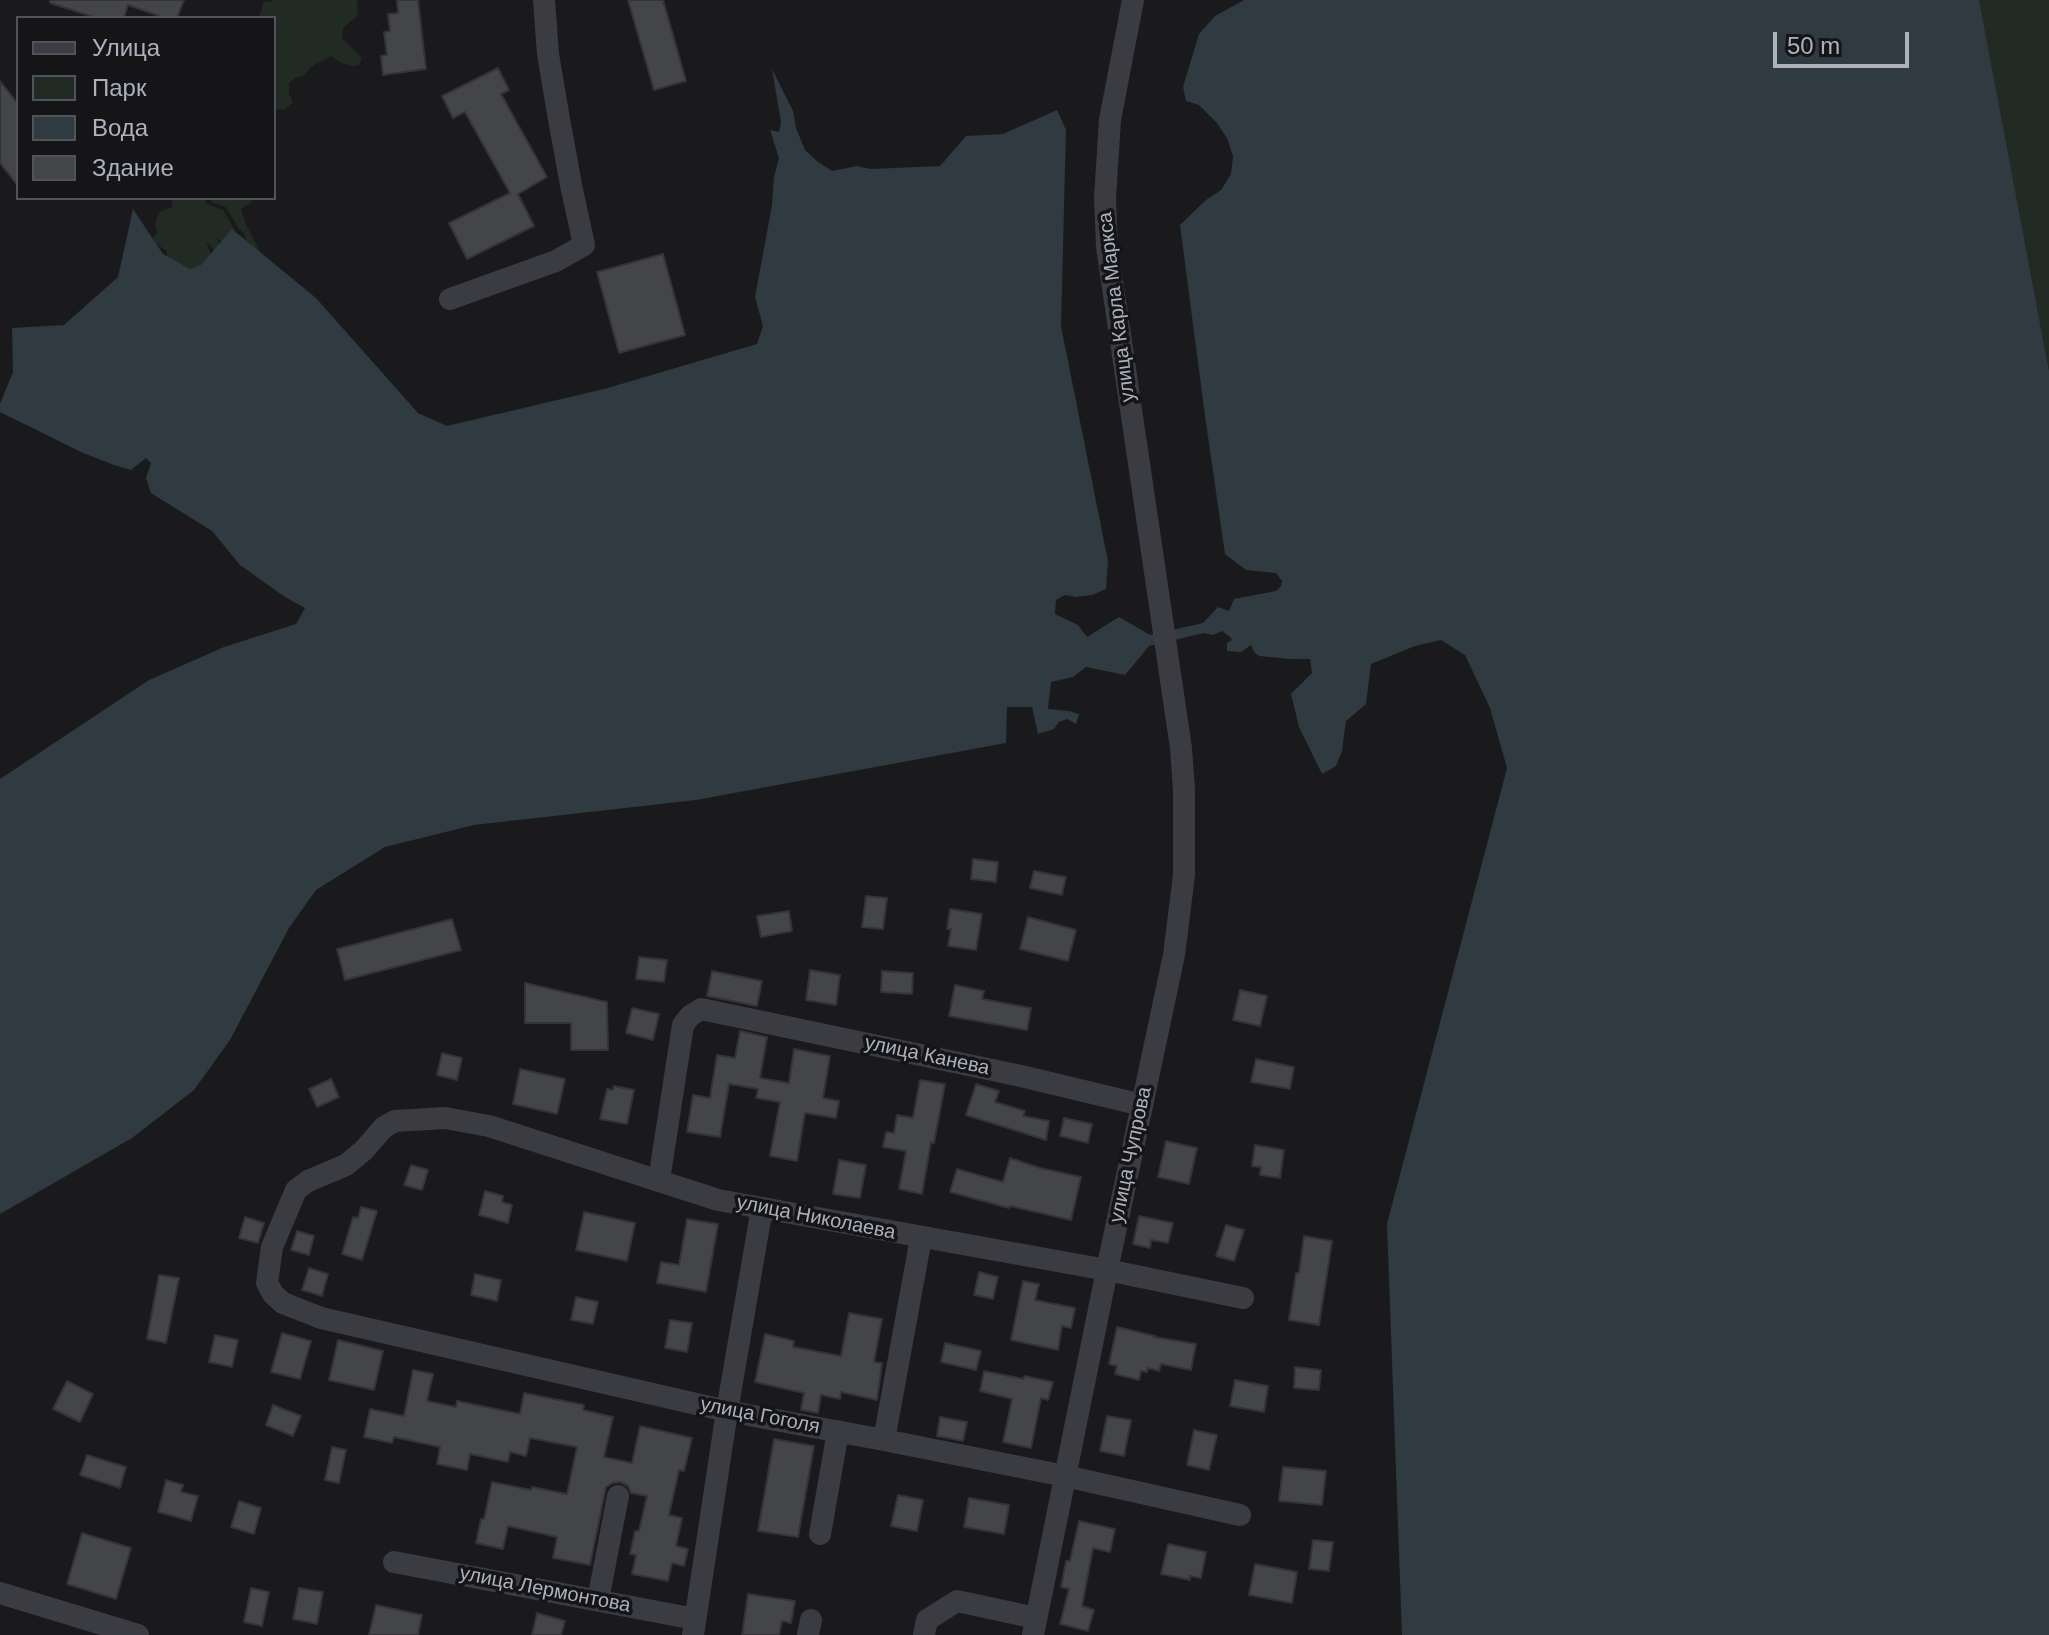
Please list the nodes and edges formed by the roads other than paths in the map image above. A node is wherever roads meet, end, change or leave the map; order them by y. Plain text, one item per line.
1 (544, 0) edge
2 (1133, 0) edge
3 (450, 299) dead end
4 (1169, 672) joint
5 (1142, 1105) junction
6 (659, 1180) junction
7 (762, 1208) junction
8 (921, 1238) junction
9 (1107, 1270) junction
10 (1243, 1298) dead end
11 (283, 1303) joint
12 (727, 1411) junction
13 (838, 1431) junction
14 (884, 1440) junction
15 (1065, 1476) junction
16 (618, 1496) dead end
17 (1240, 1515) dead end
18 (820, 1534) dead end
19 (394, 1562) dead end
20 (0, 1593) edge
21 (598, 1600) junction
22 (1035, 1626) edge
23 (694, 1627) edge
24 (138, 1635) edge
25 (924, 1635) edge

1 - 3 street
2 - 4 street, улица Карла Маркса
4 - 5 street, улица Чупрова
5 - 6 street, улица Канева
5 - 9 street, улица Чупрова
6 - 7 street, улица Николаева
6 - 11 street, улица Николаева
7 - 8 street, улица Николаева
7 - 12 street
8 - 9 street, улица Николаева
8 - 14 street
9 - 10 street, улица Николаева
9 - 15 street, улица Чупрова
11 - 12 street, улица Гоголя
12 - 13 street, улица Гоголя
12 - 23 street
13 - 14 street, улица Гоголя
13 - 18 street
14 - 15 street, улица Гоголя
15 - 17 street, улица Гоголя
15 - 22 street, улица Чупрова
16 - 21 street
19 - 21 street, улица Лермонтова
20 - 24 street
21 - 23 street, улица Лермонтова
22 - 25 street

